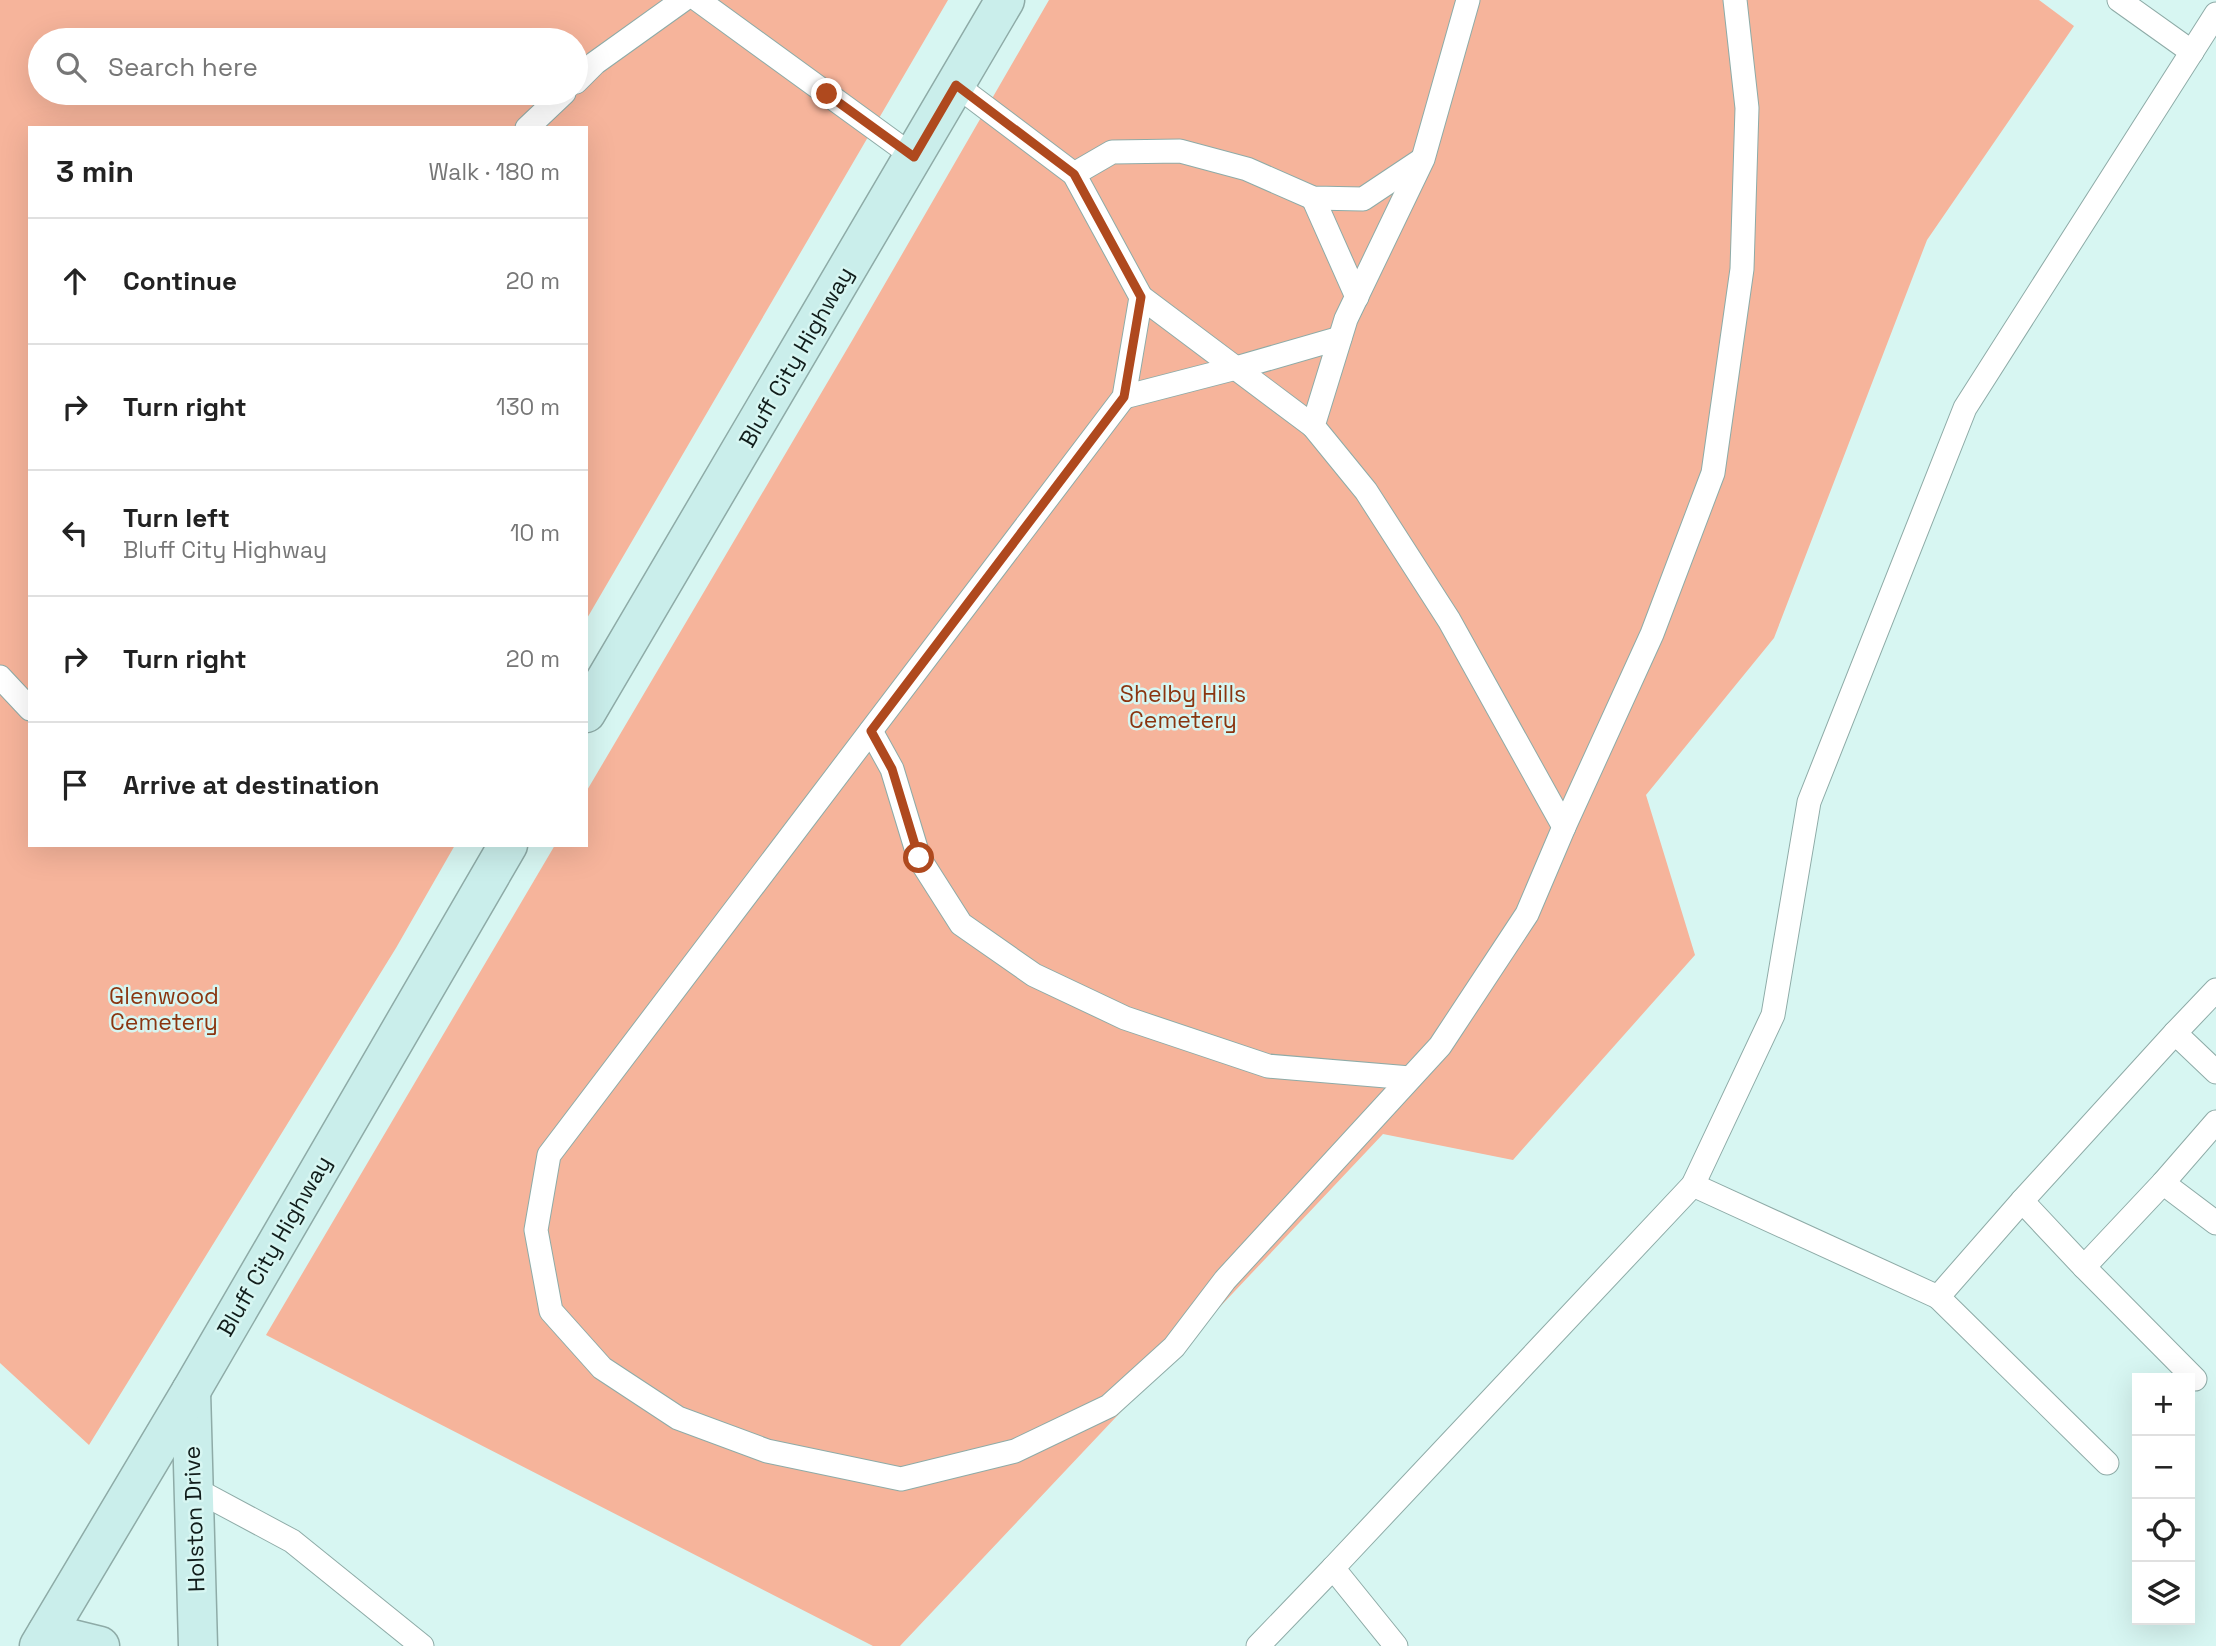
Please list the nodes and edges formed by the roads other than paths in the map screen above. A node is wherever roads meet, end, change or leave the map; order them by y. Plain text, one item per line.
1 (683, 0) edge
2 (698, 0) edge
3 (1005, 0) edge
4 (1468, 0) edge
5 (1735, 0) edge
6 (2129, 3) edge
7 (2216, 14) edge
8 (2192, 52) junction
9 (588, 70) edge
10 (956, 85) junction
11 (551, 105) edge
12 (529, 126) edge
13 (914, 157) junction
14 (1423, 159) junction
15 (1074, 174) junction
16 (1313, 198) junction
17 (1357, 296) junction
18 (1141, 297) junction
19 (1340, 338) junction
20 (1236, 368) junction
21 (1124, 397) junction
22 (1313, 426) junction
23 (0, 677) edge
24 (28, 707) edge
25 (588, 710) edge
26 (871, 731) junction
27 (1564, 827) junction
28 (507, 847) edge
29 (2216, 990) edge
30 (2175, 1033) junction
31 (2216, 1072) edge
32 (1410, 1078) junction
33 (2216, 1122) edge
34 (2162, 1183) junction
35 (1693, 1185) junction
36 (2022, 1201) junction
37 (2216, 1223) edge
38 (2084, 1267) junction
39 (1938, 1297) junction
40 (2189, 1373) edge
41 (191, 1391) junction
42 (2107, 1463) dead end
43 (193, 1488) junction
44 (1334, 1568) junction
45 (43, 1639) edge
46 (100, 1646) edge
47 (198, 1646) edge
48 (422, 1646) edge
49 (1258, 1646) edge
50 (1396, 1646) edge

1 - 9 lane
2 - 13 lane
3 - 10 main road, Bluff City Highway
4 - 14 lane
5 - 27 lane
6 - 8 lane
7 - 8 lane
8 - 35 lane
10 - 13 main road, Bluff City Highway
10 - 15 lane
11 - 12 lane
13 - 25 main road, Bluff City Highway
14 - 16 lane
14 - 17 lane
15 - 16 lane
15 - 18 lane
16 - 17 lane
17 - 19 lane
18 - 20 lane
18 - 21 lane
19 - 20 lane
19 - 22 lane
20 - 21 lane
20 - 22 lane
21 - 26 lane
22 - 27 lane
23 - 24 lane
26 - 32 lane
26 - 32 lane
27 - 32 lane
28 - 41 main road, Bluff City Highway
29 - 30 lane
30 - 31 lane
30 - 36 lane
33 - 34 lane
34 - 37 lane
34 - 38 lane
35 - 39 lane
35 - 44 lane
36 - 38 lane
36 - 39 lane
38 - 40 lane
39 - 42 lane
41 - 43 main road, Holston Drive
41 - 45 main road, Bluff City Highway
43 - 47 main road, Holston Drive
43 - 48 lane
44 - 49 lane
44 - 50 lane
45 - 46 main road

